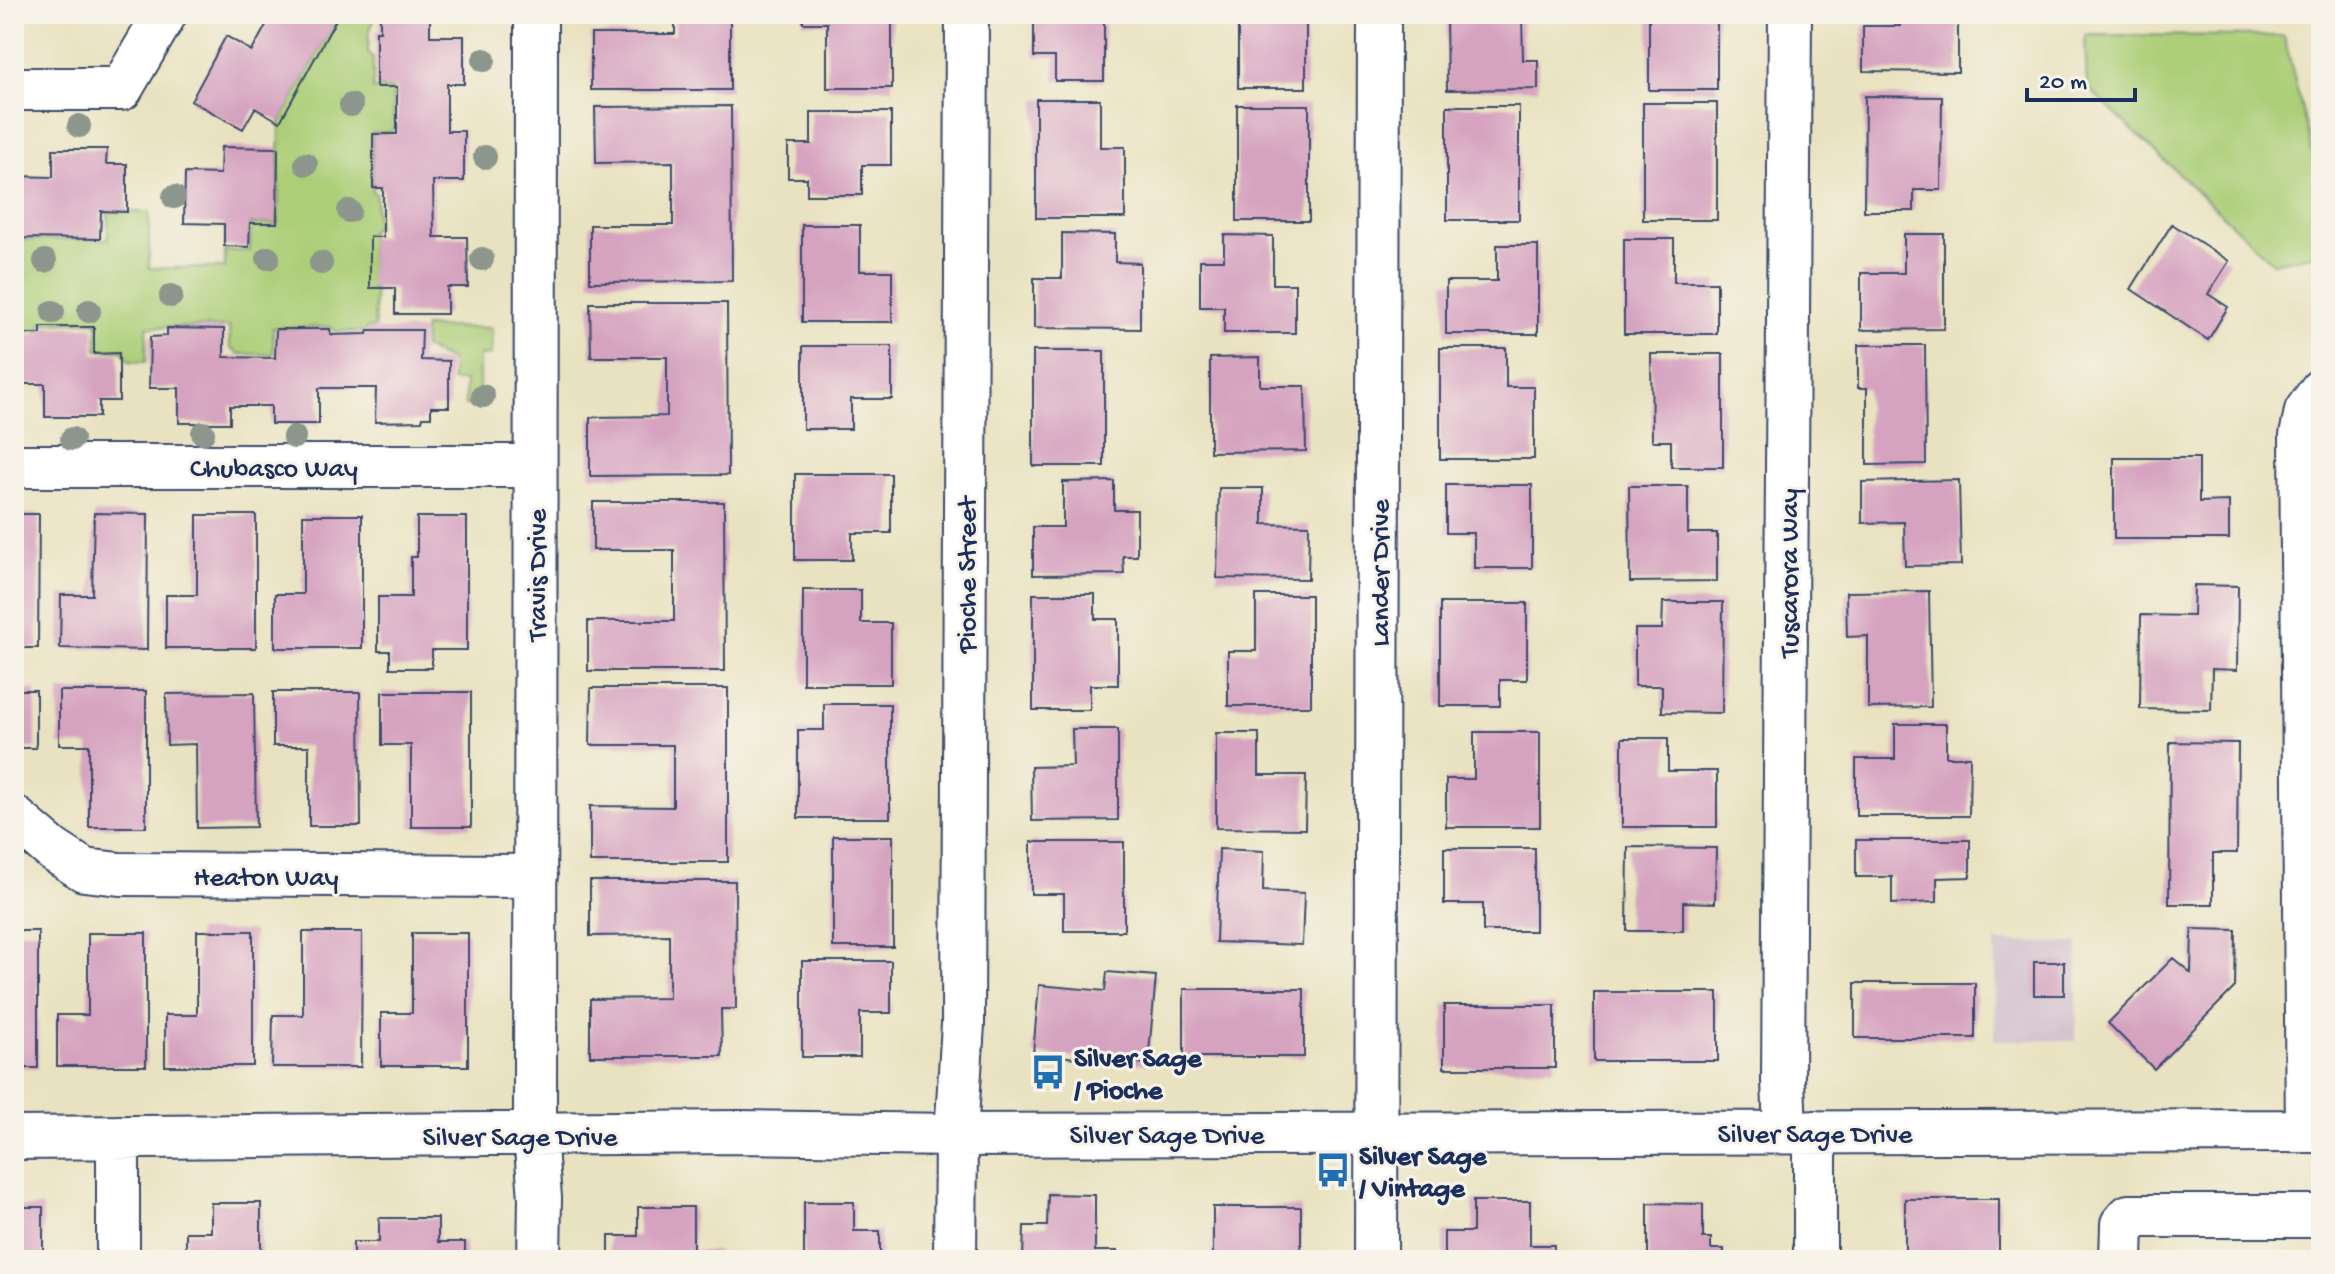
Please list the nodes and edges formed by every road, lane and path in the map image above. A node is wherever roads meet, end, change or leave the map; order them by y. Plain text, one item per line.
1 (165, 14) edge
2 (536, 14) edge
3 (967, 14) edge
4 (1379, 14) edge
5 (1790, 14) edge
6 (14, 89) edge
7 (2321, 390) edge
8 (14, 466) edge
9 (535, 466) junction
10 (14, 817) edge
11 (536, 876) junction
12 (2314, 1131) edge
13 (1376, 1132) junction
14 (1800, 1132) junction
15 (535, 1135) junction
16 (956, 1135) junction
17 (118, 1137) junction
18 (14, 1138) edge
19 (2321, 1216) edge
20 (118, 1260) edge
21 (539, 1260) edge
22 (955, 1260) edge
23 (1376, 1260) edge
24 (1815, 1260) edge
25 (2121, 1260) edge

1 - 6 street
2 - 9 street, Travis Drive
3 - 16 street, Pioche Street
4 - 13 street, Lander Drive
5 - 14 street, Tuscarora Way
7 - 12 street
8 - 9 street, Chubasco Way
9 - 11 street, Travis Drive
10 - 11 street, Heaton Way
11 - 15 street, Travis Drive
12 - 14 street, Silver Sage Drive
13 - 14 street, Silver Sage Drive
13 - 16 street, Silver Sage Drive
13 - 23 street, Lander Drive
14 - 24 street, Tuscarora Way
15 - 16 street, Silver Sage Drive
15 - 17 street, Silver Sage Drive
15 - 21 street, Travis Drive
16 - 22 street, Pioche Street
17 - 18 street, Silver Sage Drive
17 - 20 street
19 - 25 street

